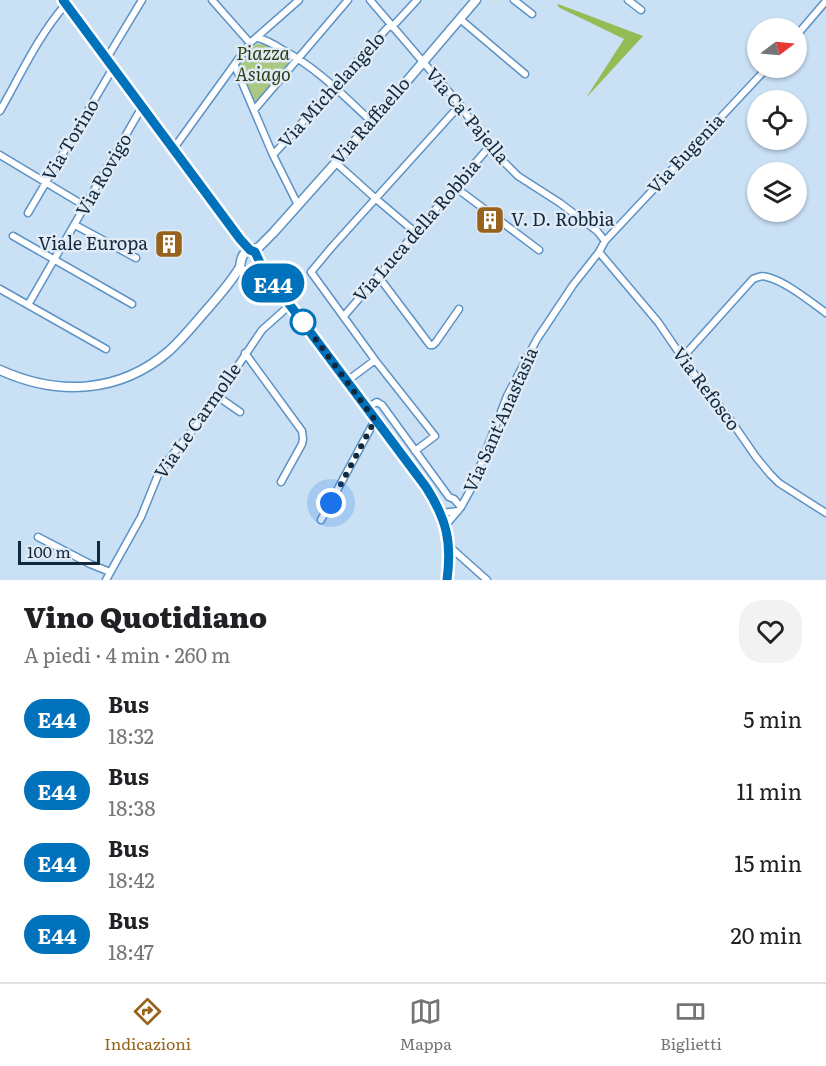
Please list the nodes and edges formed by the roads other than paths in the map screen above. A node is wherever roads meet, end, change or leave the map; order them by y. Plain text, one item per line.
1 (142, 0) edge
2 (212, 0) edge
3 (299, 0) edge
4 (348, 0) edge
5 (370, 0) edge
6 (417, 0) edge
7 (476, 0) edge
8 (514, 0) edge
9 (628, 0) edge
10 (826, 1) edge
11 (65, 2) edge
12 (641, 10) dead end
13 (532, 14) dead end
14 (460, 19) junction
15 (807, 23) edge
16 (391, 26) junction
17 (258, 38) junction
18 (250, 43) junction
19 (106, 58) junction
20 (299, 58) junction
21 (422, 62) junction
22 (234, 66) junction
23 (114, 68) junction
24 (525, 74) dead end
25 (758, 78) edge
26 (335, 87) junction
27 (460, 105) junction
28 (142, 107) junction
29 (254, 110) junction
30 (0, 111) edge
31 (372, 122) junction
32 (489, 147) junction
33 (174, 148) junction
34 (0, 155) edge
35 (273, 156) junction
36 (335, 162) junction
37 (46, 182) junction
38 (455, 187) junction
39 (375, 198) junction
40 (298, 204) junction
41 (85, 206) junction
42 (28, 213) dead end
43 (75, 225) junction
44 (416, 232) junction
45 (13, 236) dead end
46 (266, 241) junction
47 (605, 241) junction
48 (538, 250) dead end
49 (249, 251) junction
50 (598, 252) junction
51 (136, 258) dead end
52 (54, 260) junction
53 (258, 260) junction
54 (240, 267) junction
55 (250, 273) junction
56 (378, 276) junction
57 (268, 277) junction
58 (233, 280) junction
59 (0, 289) edge
60 (132, 304) dead end
61 (28, 305) junction
62 (290, 305) junction
63 (459, 309) dead end
64 (826, 313) edge
65 (344, 316) junction
66 (106, 349) dead end
67 (245, 353) junction
68 (682, 358) junction
69 (375, 360) junction
70 (0, 370) edge
71 (347, 381) junction
72 (217, 396) junction
73 (366, 408) junction
74 (240, 411) dead end
75 (375, 420) junction
76 (415, 451) junction
77 (281, 482) dead end
78 (460, 509) junction
79 (441, 513) junction
80 (826, 513) edge
81 (321, 520) dead end
82 (445, 526) junction
83 (38, 537) dead end
84 (450, 547) junction
85 (110, 572) junction
86 (106, 580) edge
87 (447, 580) edge
88 (487, 580) edge

1 - 19 street
2 - 18 street
3 - 17 street
4 - 20 street
5 - 16 street, Via Ca' Pajella
6 - 16 street, Via Michelangelo
7 - 14 main road, Via Raffaello
8 - 13 street
9 - 12 street
10 - 15 street
11 - 19 street
11 - 30 street
14 - 21 main road, Via Raffaello
14 - 24 street
16 - 21 street, Via Ca' Pajella
16 - 26 street, Via Michelangelo
17 - 18 street
17 - 20 street
18 - 22 street
19 - 23 street
20 - 26 street
20 - 29 street
21 - 27 street, Via Ca' Pajella
21 - 31 main road, Via Raffaello
22 - 29 street
22 - 33 street
23 - 28 street
23 - 37 street, Via Torino
25 - 47 street, Via Eugenia
26 - 31 street
26 - 35 street, Via Michelangelo
27 - 32 street, Via Ca' Pajella
27 - 39 street
28 - 33 street
28 - 41 street, Via Rovigo
29 - 35 street
31 - 36 main road, Via Raffaello
32 - 38 street, Via Luca della Robbia
32 - 47 street, Via Ca' Pajella
33 - 49 street
34 - 37 street
35 - 40 street
36 - 39 street
36 - 40 main road, Via Raffaello
37 - 41 street
37 - 42 street, Via Torino
38 - 44 street, Via Luca della Robbia
38 - 48 street
39 - 44 street
39 - 65 street
40 - 46 main road, Via Raffaello
41 - 43 street, Via Rovigo
43 - 51 street
43 - 52 street, Via Rovigo
44 - 56 street, Via Luca della Robbia
45 - 52 street
46 - 49 main road, Via Raffaello
46 - 53 main road, Via Raffaello
47 - 50 street, Via Sant'Anastasia
49 - 53 main road
49 - 54 main road
50 - 68 street, Via Refosco
50 - 78 street, Via Sant'Anastasia
52 - 60 street
52 - 61 street, Via Rovigo
53 - 55 main road
53 - 57 main road
54 - 55 main road
54 - 58 main road
55 - 57 main road
55 - 58 main road
56 - 63 street
56 - 65 street, Via Luca della Robbia
57 - 62 main road
58 - 70 main road
59 - 61 street
61 - 66 street
62 - 67 street, Via Le Carmolle
62 - 71 main road
64 - 68 street
65 - 69 street
67 - 72 street, Via Le Carmolle
67 - 77 street
68 - 80 street, Via Refosco
69 - 71 street
69 - 76 street
71 - 73 main road
72 - 74 street
72 - 85 street, Via Le Carmolle
73 - 75 main road
73 - 76 street
75 - 79 main road
75 - 81 street
76 - 78 street
78 - 79 street, Via Sant'Anastasia
78 - 82 street, Via Sant'Anastasia
79 - 82 main road
82 - 84 main road
83 - 85 street
84 - 87 main road
84 - 88 street
85 - 86 street, Via Le Carmolle

